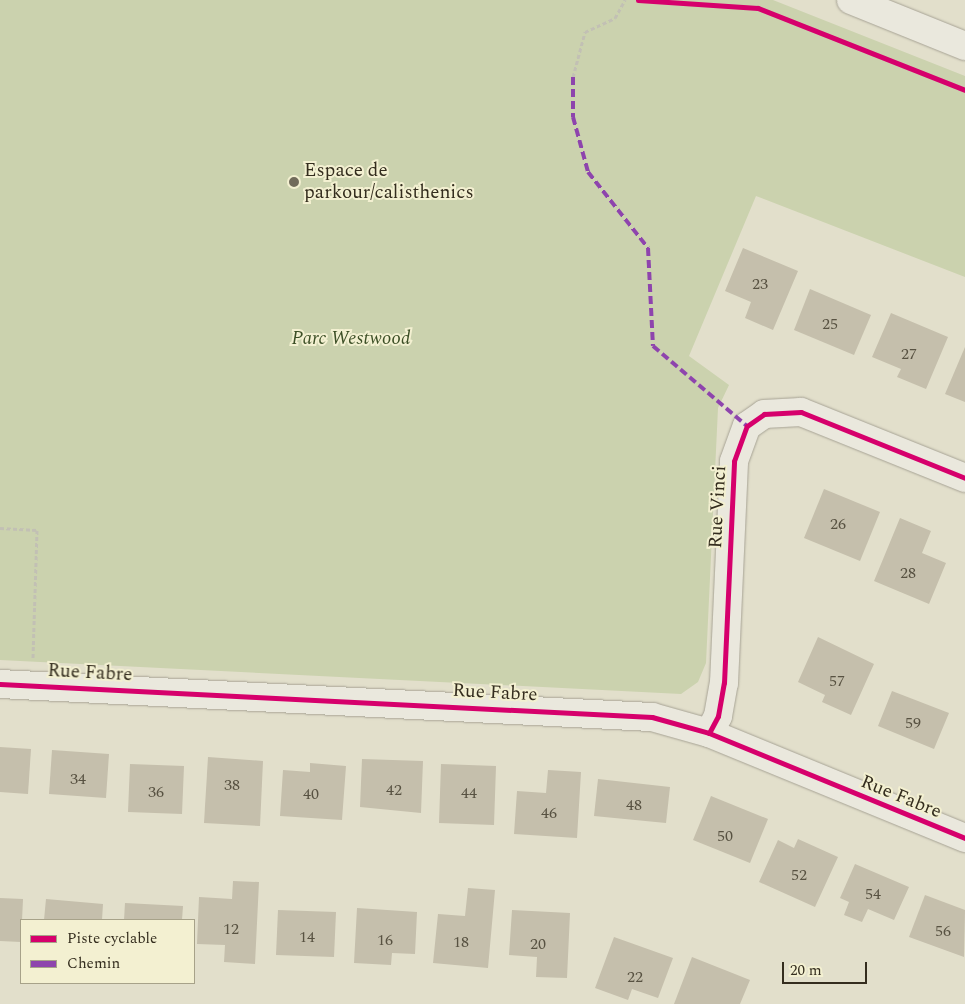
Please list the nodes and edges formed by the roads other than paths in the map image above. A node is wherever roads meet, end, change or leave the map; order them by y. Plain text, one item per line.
1 (851, 0) edge
2 (965, 46) edge
3 (965, 478) edge
4 (0, 684) edge
5 (709, 733) junction
6 (965, 838) edge

1 - 2 street
3 - 5 street, Rue Vinci
4 - 5 street, Rue Fabre
5 - 6 street, Rue Fabre

